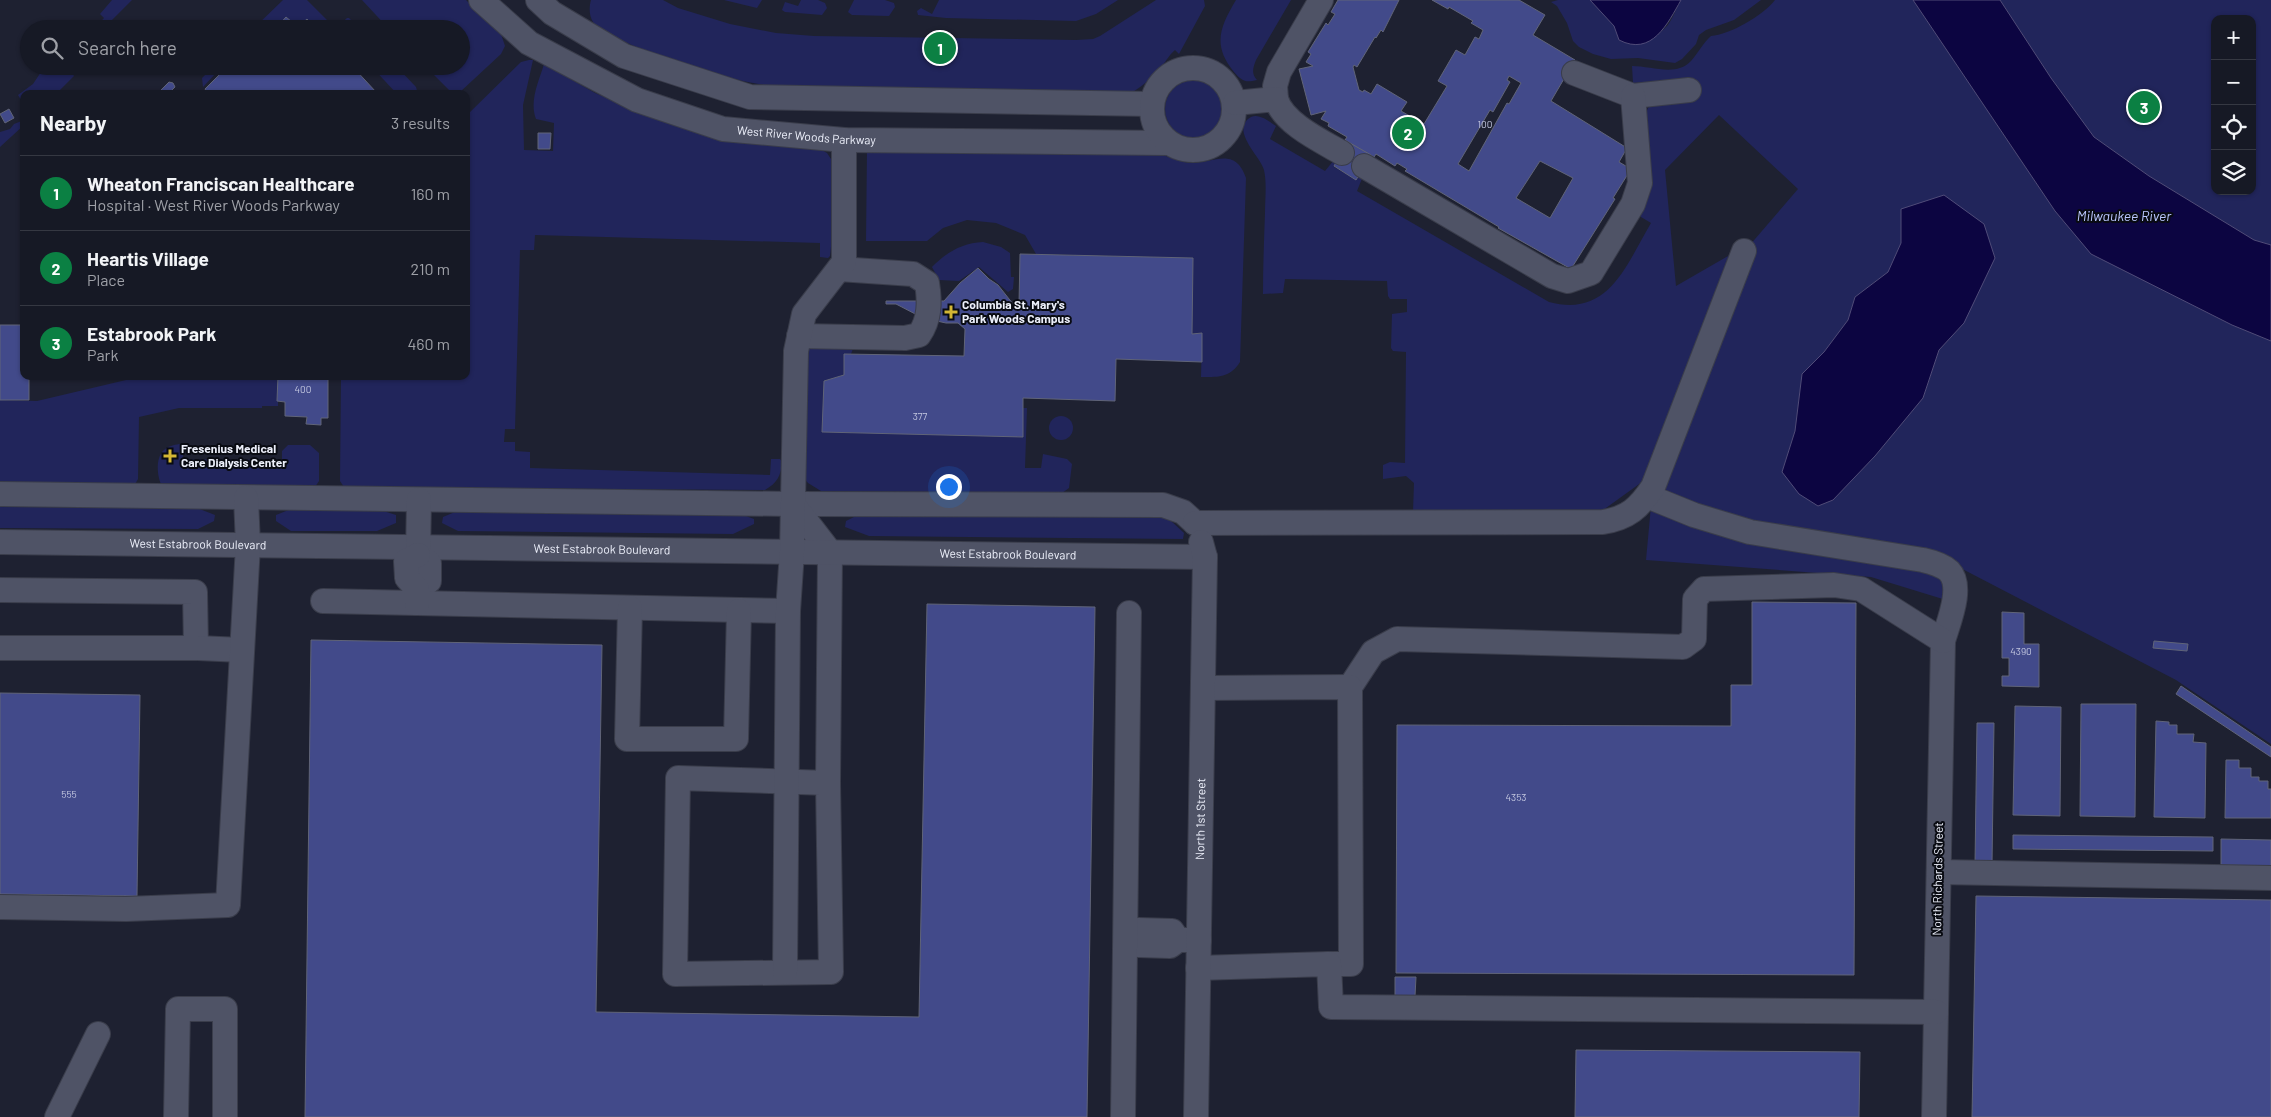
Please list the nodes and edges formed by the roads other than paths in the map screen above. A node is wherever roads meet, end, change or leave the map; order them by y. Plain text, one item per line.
1 (481, 0) edge
2 (538, 0) edge
3 (1321, 0) edge
4 (1574, 73) dead end
5 (1689, 90) dead end
6 (1632, 96) junction
7 (1276, 100) junction
8 (1234, 103) junction
9 (1152, 104) junction
10 (844, 140) junction
11 (1169, 143) junction
12 (1342, 153) dead end
13 (1364, 166) dead end
14 (1744, 251) dead end
15 (839, 269) junction
16 (799, 336) junction
17 (0, 494) edge
18 (1647, 496) junction
19 (246, 498) junction
20 (419, 500) junction
21 (793, 504) junction
22 (1195, 523) junction
23 (0, 542) edge
24 (248, 545) junction
25 (418, 551) junction
26 (792, 552) junction
27 (830, 552) junction
28 (1205, 557) junction
29 (0, 590) edge
30 (417, 596) junction
31 (323, 601) dead end
32 (630, 608) junction
33 (739, 611) junction
34 (788, 611) junction
35 (1129, 614) dead end
36 (1943, 641) junction
37 (0, 648) edge
38 (196, 648) junction
39 (242, 650) junction
40 (1203, 688) junction
41 (1350, 688) junction
42 (786, 781) junction
43 (828, 783) junction
44 (1939, 872) junction
45 (2271, 878) edge
46 (0, 907) edge
47 (1127, 937) junction
48 (1188, 940) junction
49 (1328, 964) junction
50 (1198, 968) junction
51 (785, 972) junction
52 (1936, 1012) junction
53 (98, 1034) dead end
54 (57, 1117) edge
55 (176, 1117) edge
56 (225, 1117) edge
57 (1123, 1117) edge
58 (1196, 1117) edge
59 (1934, 1117) edge

1 - 10 street, West River Woods Parkway
2 - 9 street
3 - 7 street
4 - 6 street
5 - 6 street
6 - 13 street
7 - 8 street
7 - 12 street
8 - 9 street
8 - 11 street, West River Woods Parkway
9 - 11 street
10 - 11 street, West River Woods Parkway
10 - 15 street
14 - 18 street
15 - 16 street
15 - 16 street
16 - 21 street
17 - 19 street
18 - 22 street
18 - 36 street, North Richards Street
19 - 20 street
19 - 24 street
20 - 21 street
20 - 25 street
21 - 22 street
21 - 26 street
21 - 27 street
22 - 28 street, North 1st Street
23 - 24 street, West Estabrook Boulevard
24 - 25 street, West Estabrook Boulevard
24 - 39 street
25 - 26 street, West Estabrook Boulevard
25 - 30 street
26 - 27 street, West Estabrook Boulevard
26 - 34 street
27 - 28 street, West Estabrook Boulevard
27 - 43 street
28 - 40 street, North 1st Street
29 - 38 street
30 - 31 street
30 - 32 street
32 - 33 street
32 - 33 street
33 - 34 street
34 - 42 street
35 - 47 street
36 - 41 street
36 - 44 street, North Richards Street
37 - 38 street
38 - 39 street
39 - 46 street
40 - 41 street
40 - 48 street, North 1st Street
41 - 49 street
42 - 43 street
42 - 51 street
42 - 51 street
43 - 51 street
44 - 45 street
44 - 52 street, North Richards Street
47 - 48 street
47 - 57 street
48 - 50 street, North 1st Street
49 - 50 street
49 - 52 street
50 - 58 street, North 1st Street
52 - 59 street, North Richards Street
53 - 54 street
55 - 56 street

